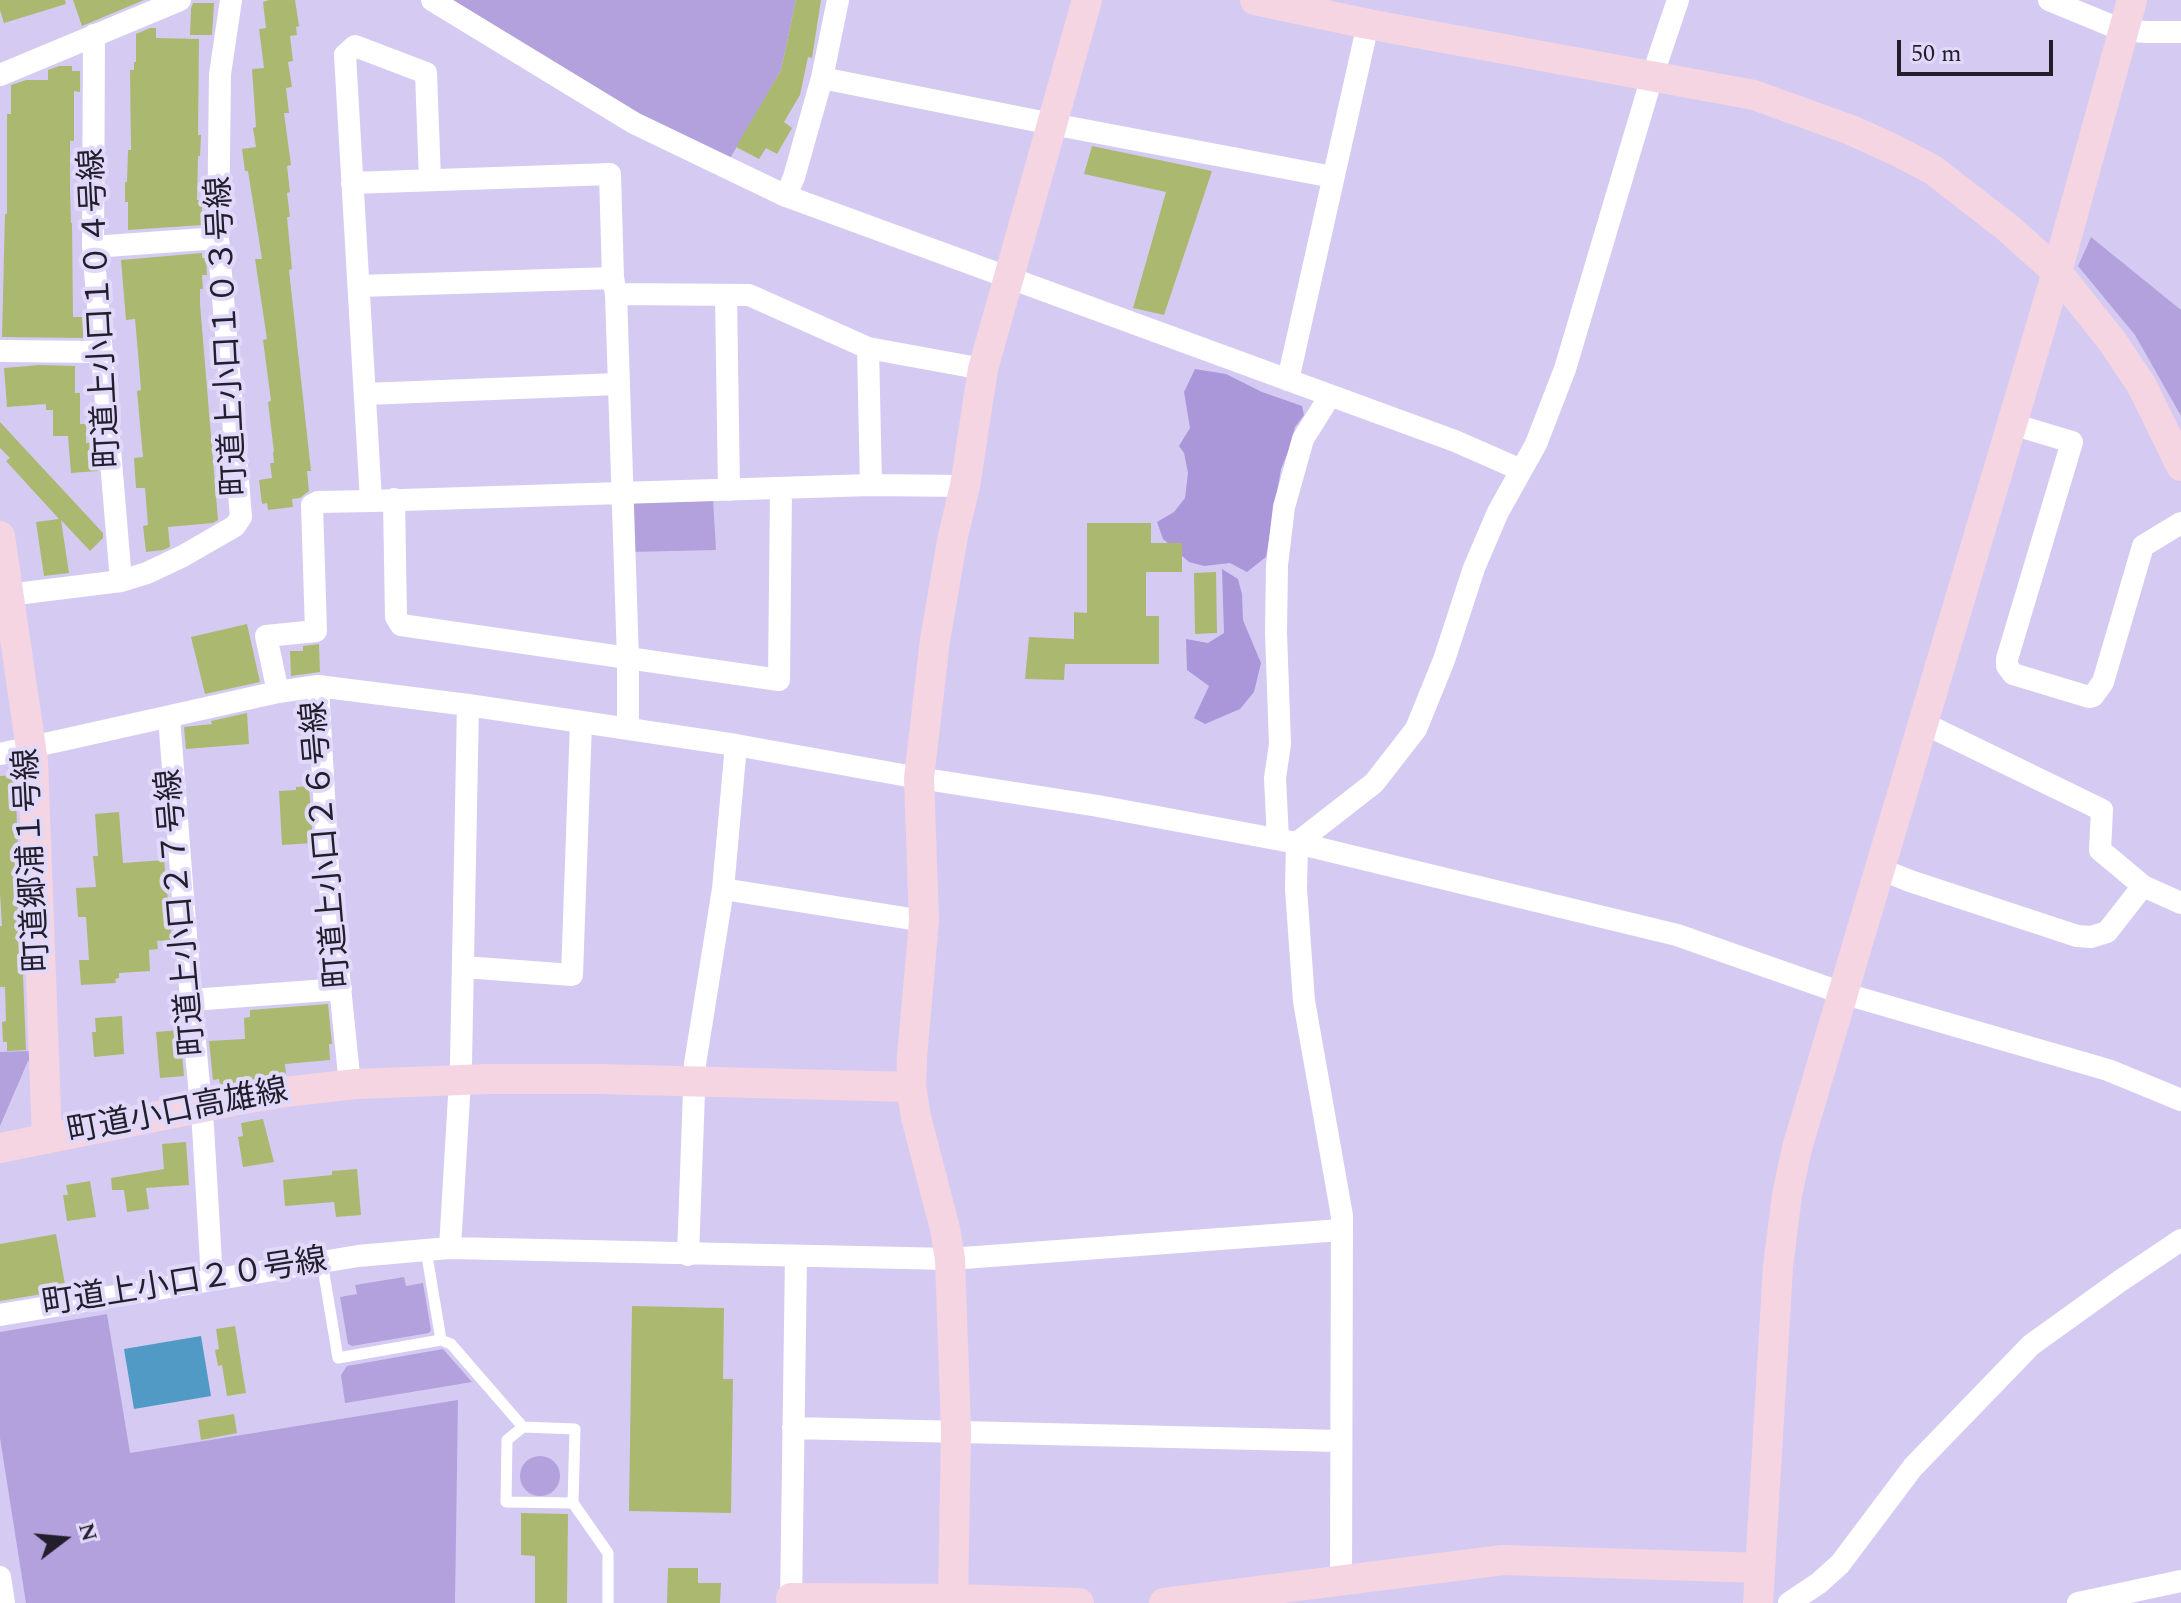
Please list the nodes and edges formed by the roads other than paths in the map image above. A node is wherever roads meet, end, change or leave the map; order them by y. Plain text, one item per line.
1 (180, 0) edge
2 (231, 0) edge
3 (432, 0) edge
4 (838, 0) edge
5 (1087, 0) edge
6 (1255, 0) edge
7 (1678, 0) edge
8 (2049, 0) edge
9 (2132, 0) edge
10 (1368, 24) junction
11 (2134, 31) junction
12 (2181, 32) edge
13 (94, 35) junction
14 (2181, 46) edge
15 (0, 75) edge
16 (1652, 77) junction
17 (822, 78) junction
18 (1052, 124) junction
19 (1333, 177) junction
20 (430, 180) junction
21 (352, 183) junction
22 (786, 196) junction
23 (218, 238) junction
24 (93, 247) junction
25 (2057, 272) junction
26 (1008, 278) junction
27 (359, 286) junction
28 (615, 286) junction
29 (726, 295) junction
30 (868, 348) junction
31 (0, 351) edge
32 (102, 352) junction
33 (983, 369) junction
34 (1288, 380) junction
35 (618, 384) junction
36 (366, 394) junction
37 (1330, 396) junction
38 (2012, 424) junction
39 (2178, 455) edge
40 (1521, 470) junction
41 (871, 485) junction
42 (965, 486) junction
43 (781, 489) junction
44 (729, 490) junction
45 (622, 492) junction
46 (382, 500) junction
47 (2181, 523) edge
48 (0, 536) edge
49 (121, 581) junction
50 (8, 595) junction
51 (628, 660) junction
52 (318, 686) junction
53 (278, 692) junction
54 (468, 705) junction
55 (169, 717) junction
56 (581, 722) junction
57 (1923, 723) junction
58 (628, 729) junction
59 (736, 745) junction
60 (31, 748) junction
61 (0, 754) edge
62 (919, 778) junction
63 (1288, 841) junction
64 (1880, 869) junction
65 (2143, 886) junction
66 (723, 889) junction
67 (2181, 903) edge
68 (924, 921) junction
69 (464, 967) junction
70 (341, 989) junction
71 (1842, 993) junction
72 (191, 1000) junction
73 (460, 1079) junction
74 (694, 1082) junction
75 (353, 1084) junction
76 (911, 1087) junction
77 (2181, 1100) edge
78 (200, 1107) junction
79 (47, 1139) junction
80 (0, 1148) edge
81 (1341, 1230) junction
82 (2181, 1240) edge
83 (450, 1248) junction
84 (426, 1250) junction
85 (688, 1255) junction
86 (796, 1257) junction
87 (950, 1259) junction
88 (322, 1262) junction
89 (212, 1280) junction
90 (0, 1315) edge
91 (441, 1340) junction
92 (523, 1427) junction
93 (793, 1428) junction
94 (956, 1431) junction
95 (1340, 1441) junction
96 (573, 1503) junction
97 (1760, 1568) junction
98 (0, 1577) edge
99 (1341, 1580) junction
100 (2181, 1581) edge
101 (791, 1600) edge
102 (953, 1601) edge
103 (4, 1603) edge
104 (608, 1603) edge
105 (1079, 1603) edge
106 (1164, 1603) edge
107 (1758, 1603) edge
108 (1789, 1603) edge
109 (2078, 1603) edge

1 - 13 street
2 - 23 street, 町道上小口１０３号線
3 - 22 street
4 - 17 street
5 - 18 street
6 - 10 street
7 - 16 street
8 - 11 street
9 - 11 street
10 - 16 street
10 - 19 street
11 - 12 street
11 - 14 street
11 - 25 street
13 - 15 street
13 - 24 street, 町道上小口１０４号線
16 - 25 street
16 - 40 street
17 - 18 street
17 - 22 street
18 - 19 street
18 - 26 street
19 - 34 street
20 - 21 street
20 - 21 street
20 - 28 street
21 - 27 street
22 - 26 street
23 - 24 street
23 - 49 street, 町道上小口１０３号線
24 - 32 street, 町道上小口１０４号線
25 - 38 street
25 - 39 street
26 - 33 street
26 - 34 street
27 - 28 street
27 - 36 street
28 - 29 street
28 - 35 street
29 - 30 street
29 - 44 street
30 - 33 street
30 - 41 street
31 - 32 street
32 - 49 street, 町道上小口１０４号線
33 - 42 street
34 - 37 street
35 - 36 street
35 - 45 street
36 - 46 street
37 - 40 street
37 - 63 street
38 - 47 street
38 - 57 street
40 - 63 street
41 - 42 street
41 - 43 street
42 - 62 street
43 - 44 street
43 - 51 street
44 - 45 street
45 - 46 street
45 - 51 street
46 - 51 street
46 - 53 street
48 - 50 street, 町道郷浦１号線
49 - 50 street, 町道上小口１０３号線
50 - 60 street, 町道郷浦１号線
51 - 58 street
52 - 53 street, 町道上小口２６号線
52 - 54 street
52 - 70 street, 町道上小口２６号線
53 - 55 street, 町道上小口２６号線
54 - 56 street
54 - 69 street
55 - 60 street, 町道上小口２６号線
55 - 72 street, 町道上小口２７号線
56 - 58 street
56 - 69 street
57 - 64 street
57 - 65 street
58 - 59 street
59 - 62 street
59 - 66 street
60 - 61 street, 町道上小口２６号線
60 - 79 street, 町道郷浦１号線
62 - 63 street
62 - 68 street
63 - 71 street
63 - 81 street
64 - 65 street
64 - 71 street
65 - 67 street
66 - 68 street
66 - 74 street
68 - 76 street
69 - 73 street
70 - 72 street
70 - 75 street, 町道上小口２６号線
71 - 77 street
71 - 97 street
72 - 78 street, 町道上小口２７号線
73 - 74 street, 町道小口高雄線
73 - 75 street, 町道小口高雄線
73 - 83 street
74 - 76 street, 町道小口高雄線
74 - 85 street
75 - 78 street, 町道小口高雄線
76 - 87 street
78 - 79 street, 町道小口高雄線
78 - 89 street, 町道上小口２７号線
79 - 80 street, 町道小口高雄線
81 - 87 street, 町道上小口２０号線
81 - 95 street
82 - 108 street
83 - 84 street, 町道上小口２０号線
83 - 85 street, 町道上小口２０号線
84 - 88 street, 町道上小口２０号線
84 - 91 lane
85 - 86 street, 町道上小口２０号線
86 - 87 street, 町道上小口２０号線
86 - 93 street
87 - 94 street
88 - 89 street, 町道上小口２０号線
88 - 91 lane
89 - 90 street, 町道上小口２０号線
91 - 92 lane
92 - 96 lane
92 - 96 lane
93 - 94 street
93 - 101 street
94 - 95 street
94 - 102 street
95 - 99 street
96 - 104 lane
97 - 99 street
97 - 107 street
98 - 103 street
99 - 106 street
100 - 109 street
101 - 102 street
102 - 105 street

